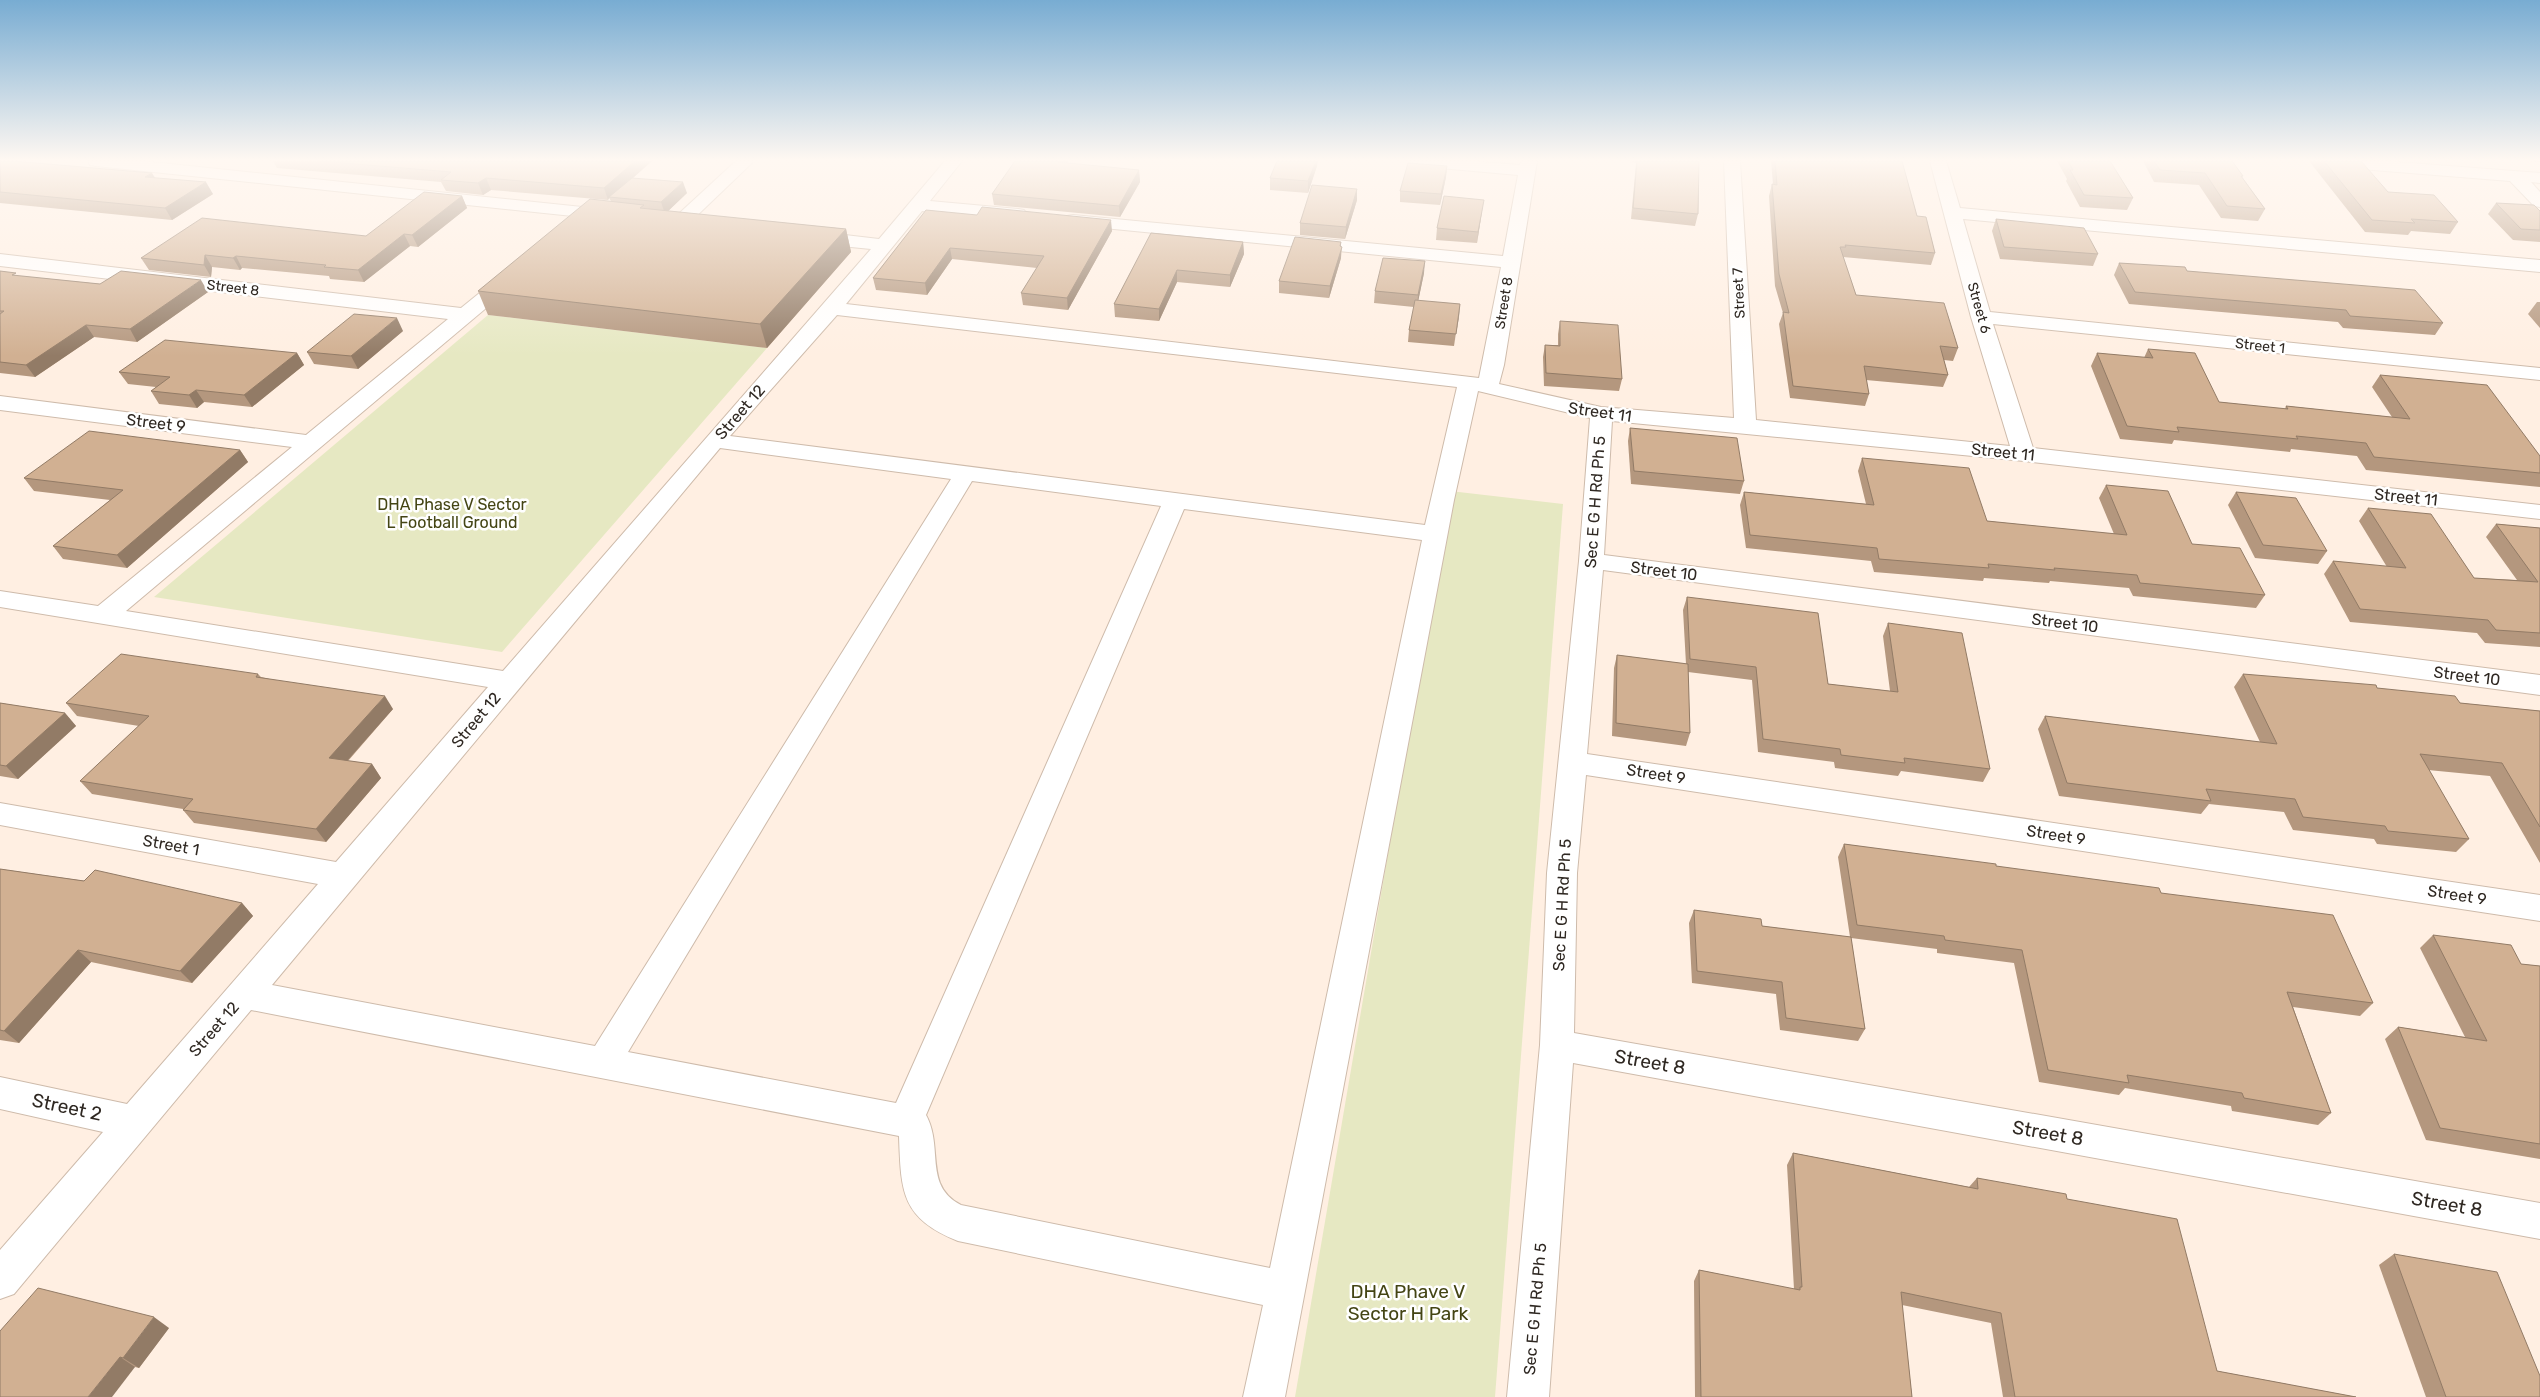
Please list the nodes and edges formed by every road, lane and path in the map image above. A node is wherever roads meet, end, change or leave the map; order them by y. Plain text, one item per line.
1 (572, 226) edge
2 (900, 226) edge
3 (1141, 226) edge
4 (1517, 226) edge
5 (1735, 226) edge
6 (1956, 226) edge
7 (2091, 226) edge
8 (565, 232) edge
9 (796, 235) edge
10 (884, 245) junction
11 (0, 260) edge
12 (1510, 262) junction
13 (527, 264) edge
14 (2540, 266) edge
15 (832, 308) junction
16 (466, 315) junction
17 (1981, 317) junction
18 (2540, 374) edge
19 (1479, 384) junction
20 (0, 404) edge
21 (1601, 414) junction
22 (1745, 426) junction
23 (714, 441) junction
24 (313, 443) junction
25 (2024, 454) junction
26 (965, 474) junction
27 (1176, 500) junction
28 (2540, 512) edge
29 (1435, 534) junction
30 (1591, 561) junction
31 (0, 599) edge
32 (104, 615) junction
33 (509, 681) junction
34 (2540, 685) edge
35 (1572, 762) junction
36 (0, 814) edge
37 (343, 876) junction
38 (2540, 908) edge
39 (244, 994) junction
40 (1557, 1045) junction
41 (603, 1063) junction
42 (0, 1093) edge
43 (906, 1121) junction
44 (134, 1122) junction
45 (2540, 1221) edge
46 (0, 1280) edge
47 (1285, 1290) junction
48 (1264, 1397) edge
49 (1528, 1397) edge

1 - 8 street
2 - 10 street, Street 12
3 - 12 street
4 - 12 street, Street 8
5 - 22 street, Street 7
6 - 17 street, Street 6
7 - 14 street
9 - 10 street
10 - 15 street, Street 12
11 - 16 street, Street 8
12 - 19 street, Street 8
13 - 16 street
15 - 19 street, Street 11
15 - 23 street, Street 12
16 - 24 street
17 - 18 street, Street 1
17 - 25 street, Street 6
19 - 21 street, Street 11
19 - 29 street, Street 8
20 - 24 street, Street 9
21 - 22 street, Street 11
21 - 30 street, Sec E G H Rd Ph 5
22 - 25 street, Street 11
23 - 26 street
23 - 33 street, Street 12
24 - 32 street
25 - 28 street, Street 11
26 - 27 street
26 - 41 street
27 - 29 street
27 - 43 street
29 - 47 street, Street 8
30 - 34 street, Street 10
30 - 35 street, Sec E G H Rd Ph 5
31 - 32 street
32 - 33 street
33 - 37 street, Street 12
35 - 38 street, Street 9
35 - 40 street, Sec E G H Rd Ph 5
36 - 37 street, Street 1
37 - 39 street, Street 12
39 - 41 street
39 - 44 street, Street 12
40 - 45 street, Street 8
40 - 49 street, Sec E G H Rd Ph 5
41 - 43 street
42 - 44 street, Street 2
43 - 47 street
44 - 46 street, Street 12
47 - 48 street, Street 8

